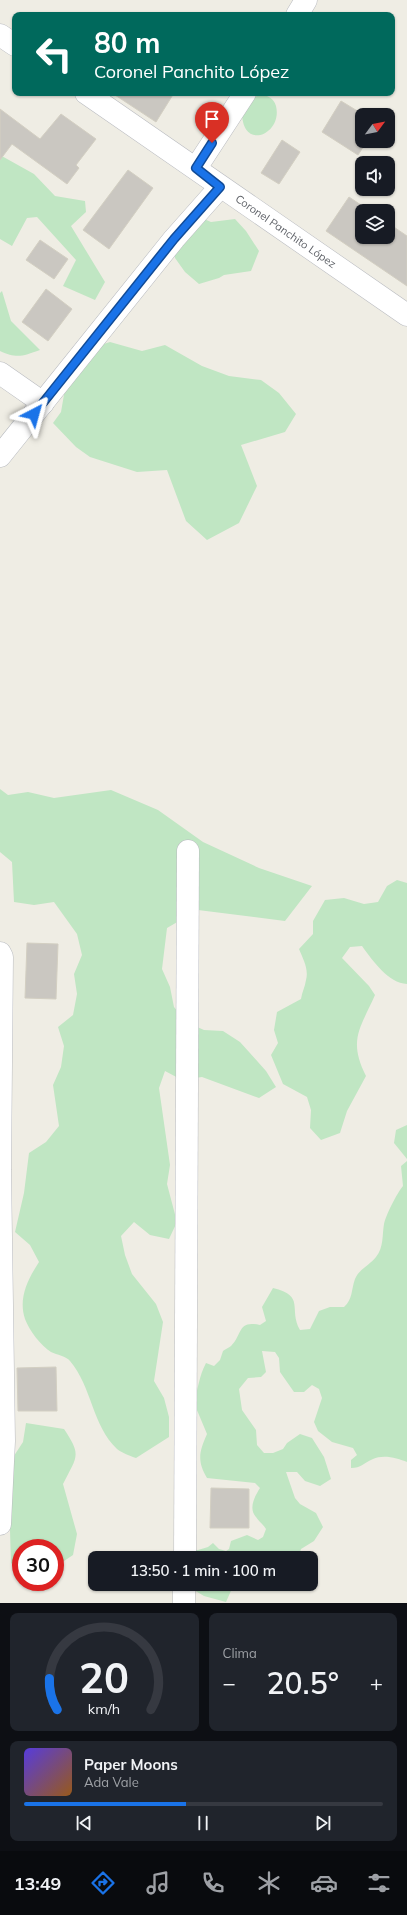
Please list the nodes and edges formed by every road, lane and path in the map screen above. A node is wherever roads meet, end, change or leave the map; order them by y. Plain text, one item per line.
1 (306, 0) edge
2 (298, 12) edge
3 (0, 35) edge
4 (12, 43) edge
5 (90, 96) edge
6 (243, 96) edge
7 (196, 168) junction
8 (220, 187) junction
9 (407, 315) edge
10 (0, 373) edge
11 (43, 403) junction
12 (0, 456) edge
13 (188, 851) dead end
14 (0, 953) edge
15 (0, 1170) edge
16 (2, 1440) edge
17 (0, 1524) edge
18 (184, 1551) edge
19 (184, 1591) edge
20 (184, 1603) edge

1 - 2 street
3 - 4 street
5 - 7 street, Coronel Panchito López
6 - 7 street
7 - 8 street, Coronel Panchito López
8 - 9 street, Coronel Panchito López
8 - 11 street
10 - 11 street
11 - 12 street
13 - 18 street
14 - 15 street
15 - 16 street
16 - 17 street
19 - 20 street

